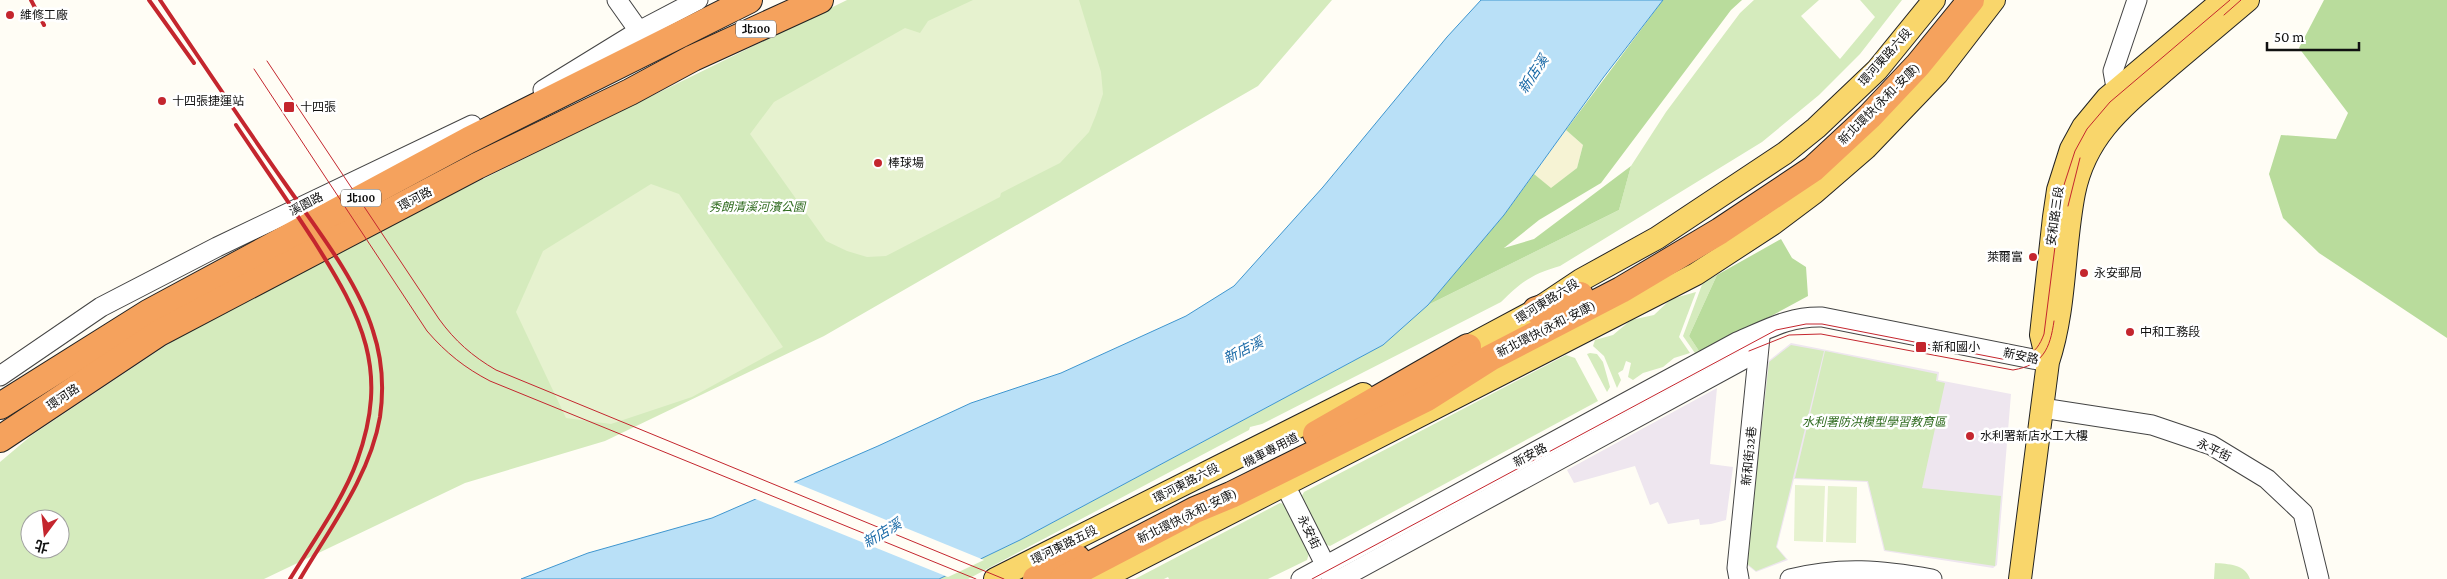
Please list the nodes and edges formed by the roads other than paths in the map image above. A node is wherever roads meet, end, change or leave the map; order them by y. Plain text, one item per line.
1 (617, 0) edge
2 (698, 0) edge
3 (789, 0) edge
4 (820, 0) edge
5 (1934, 0) edge
6 (1949, 0) edge
7 (1971, 0) edge
8 (1982, 0) edge
9 (1994, 0) edge
10 (2137, 0) edge
11 (2223, 0) edge
12 (2248, 0) edge
13 (744, 3) edge
14 (639, 31) junction
15 (693, 58) junction
16 (2124, 94) junction
17 (1536, 310) junction
18 (1760, 333) junction
19 (1468, 347) junction
20 (2048, 362) junction
21 (0, 376) edge
22 (90, 379) junction
23 (1427, 398) junction
24 (0, 406) edge
25 (2042, 408) junction
26 (0, 439) edge
27 (0, 454) edge
28 (1285, 485) junction
29 (1231, 495) junction
30 (1208, 522) junction
31 (1105, 524) joint
32 (1149, 553) junction
33 (1329, 572) edge
34 (995, 579) edge
35 (1020, 579) edge
36 (1036, 579) edge
37 (1063, 579) edge
38 (1081, 579) edge
39 (1101, 579) edge
40 (1300, 579) edge
41 (1340, 579) edge
42 (1739, 579) edge
43 (1790, 579) edge
44 (1932, 579) edge
45 (2020, 579) edge
46 (2319, 579) edge

1 - 14 street
2 - 14 street, 溪園路
3 - 15 highway
4 - 15 highway, 環河路 / 北100
5 - 17 main road, 環河東路六段
6 - 17 highway
7 - 23 highway, 新北環快(永和-安康)
8 - 23 highway
9 - 28 main road
10 - 16 street
11 - 16 main road, 安和路三段
12 - 16 main road, 安和路三段
13 - 24 highway, 環河路 / 北100
14 - 21 street, 溪園路
15 - 22 highway, 環河路 / 北100
16 - 20 main road, 安和路三段
17 - 19 main road, 環河東路六段
18 - 20 street, 新安路
18 - 33 street, 新安路
18 - 41 street, 新安路
18 - 42 street, 新和街32巷
19 - 31 main road, 環河東路六段
19 - 35 street, 機車專用道
19 - 36 highway, 新北環快(永和-安康)
20 - 25 main road, 安和路三段
22 - 26 highway, 環河路 / 北100
22 - 27 highway
23 - 29 highway, 新北環快(永和-安康)
25 - 45 main road, 安和路三段
25 - 46 street, 永平街
28 - 30 main road
28 - 33 street, 永安街
29 - 30 highway
29 - 37 highway, 新北環快(永和-安康)
30 - 32 main road
31 - 34 main road, 環河東路五段
32 - 38 street
32 - 39 main road
33 - 40 street, 新安路
43 - 44 street

